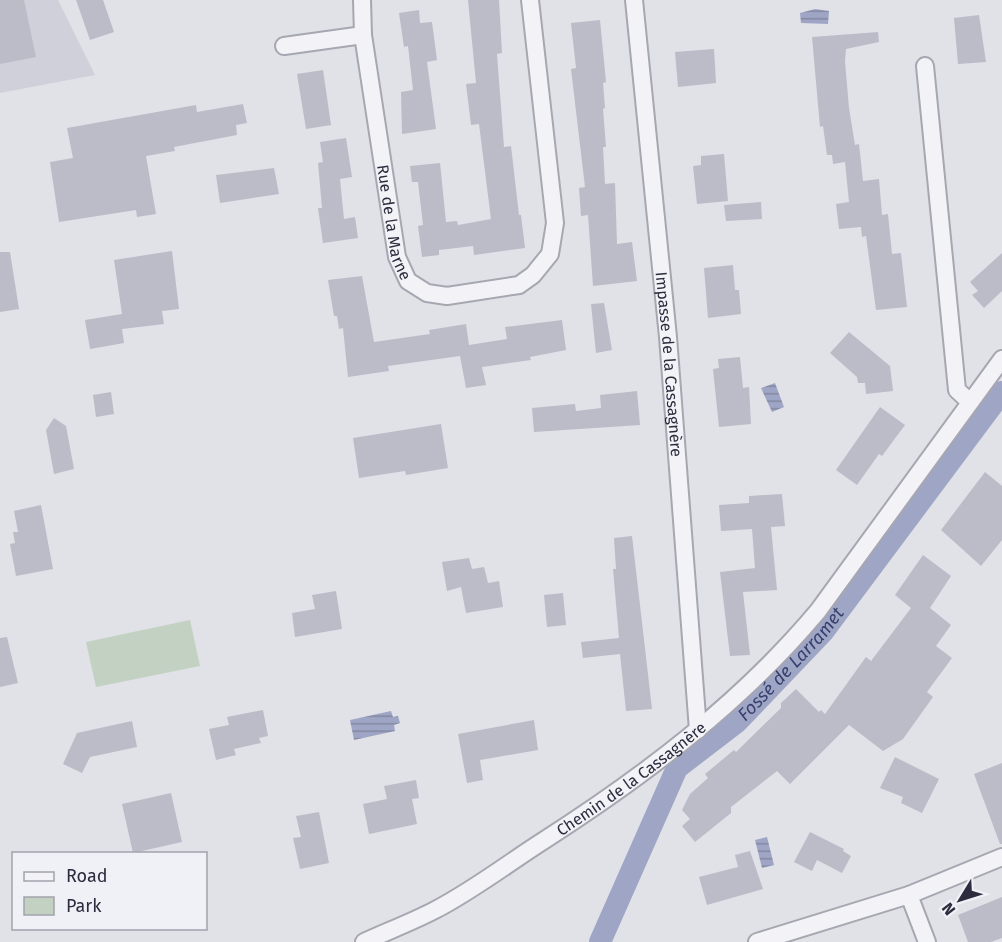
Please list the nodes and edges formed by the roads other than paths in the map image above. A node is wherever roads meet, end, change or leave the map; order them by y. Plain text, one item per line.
1 (362, 0) edge
2 (530, 0) edge
3 (634, 0) edge
4 (363, 35) junction
5 (284, 46) dead end
6 (925, 66) dead end
7 (1002, 359) edge
8 (970, 402) junction
9 (698, 730) junction
10 (1002, 857) edge
11 (909, 895) junction
12 (364, 942) edge
13 (757, 942) edge
14 (927, 942) edge

1 - 4 street, Rue de la Marne
2 - 4 street, Rue de la Marne
3 - 9 street, Impasse de la Cassagnère
4 - 5 street
6 - 8 street
7 - 8 street, Chemin de la Cassagnère
8 - 9 street, Chemin de la Cassagnère
9 - 12 street, Chemin de la Cassagnère
10 - 11 street
11 - 13 street
11 - 14 street

